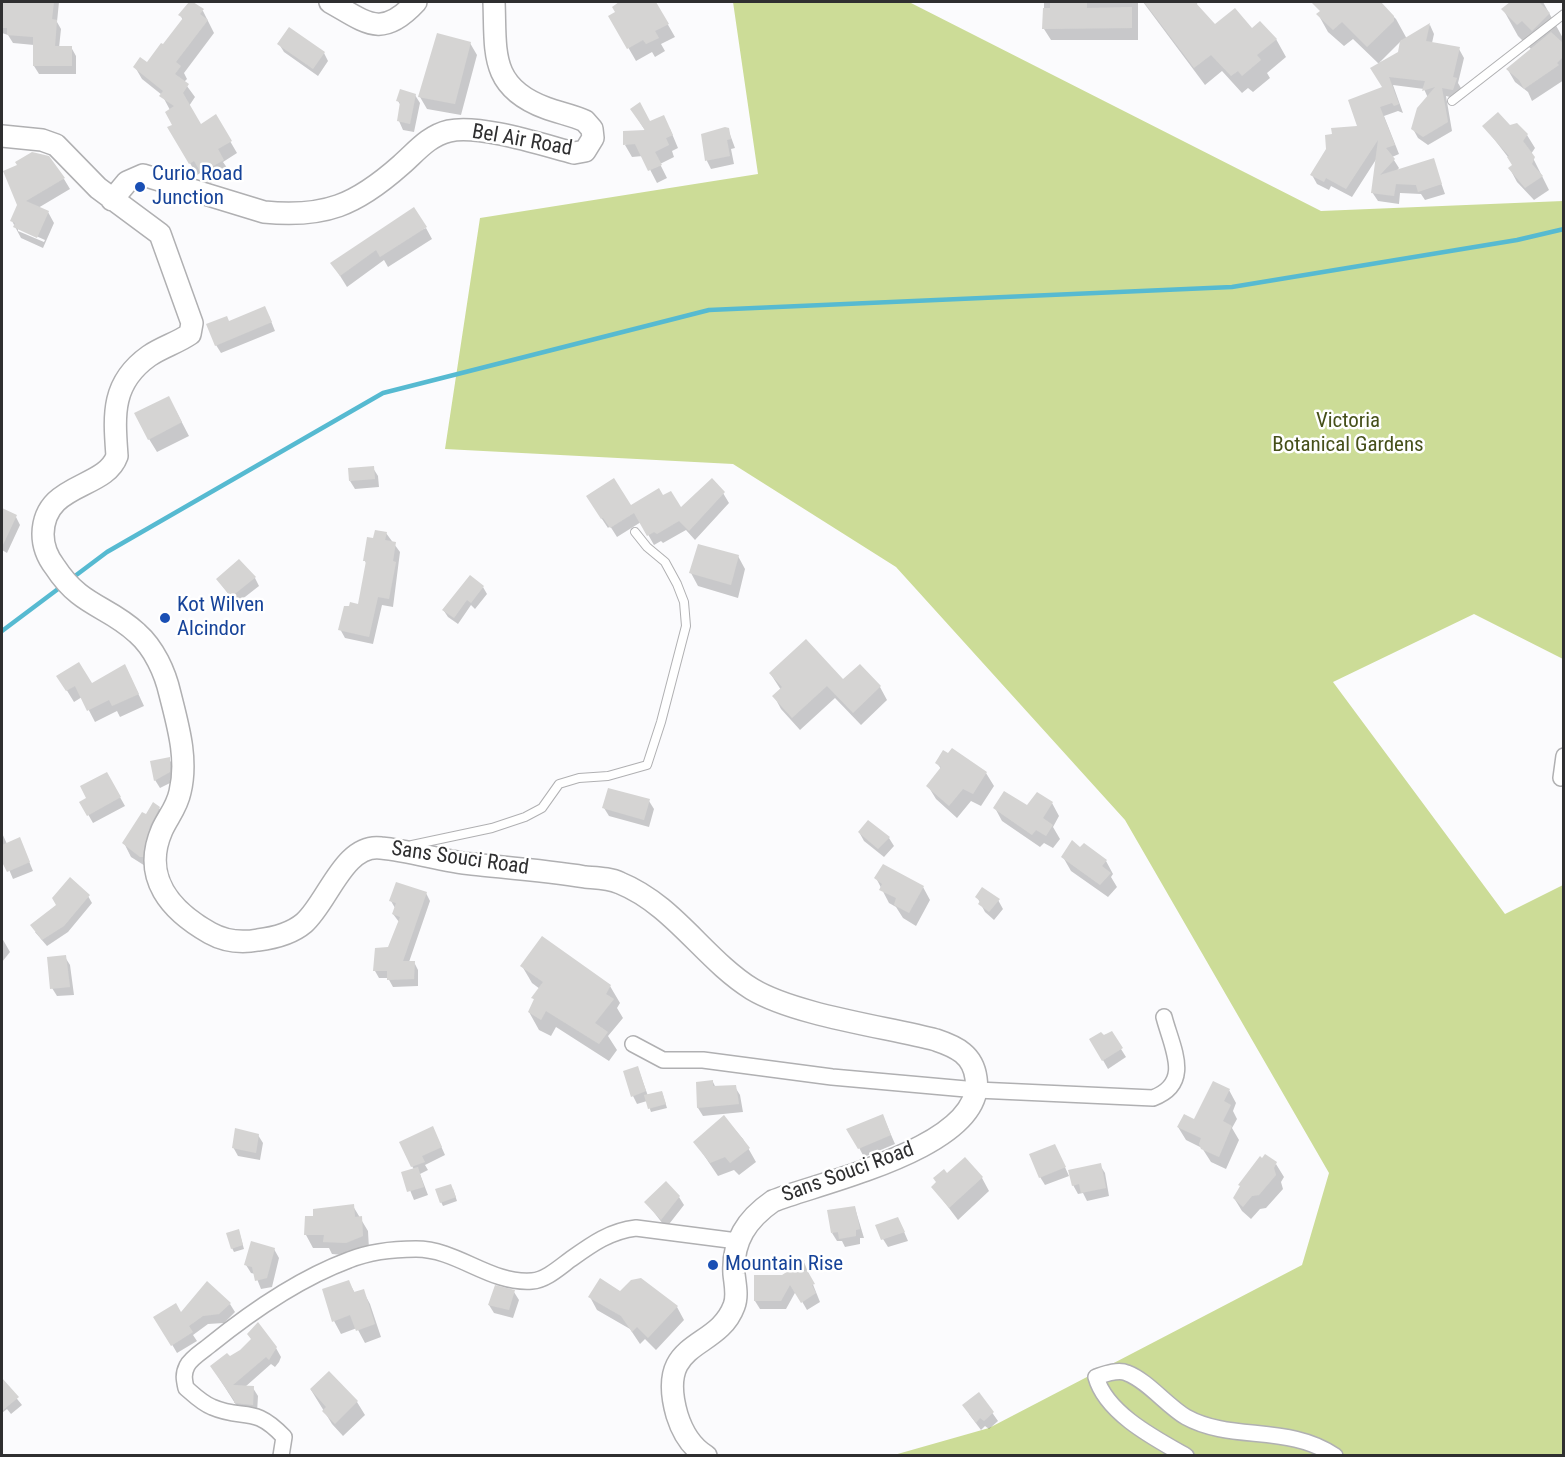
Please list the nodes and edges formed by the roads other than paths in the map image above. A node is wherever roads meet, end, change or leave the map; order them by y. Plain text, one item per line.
1 (330, 2) edge
2 (416, 2) edge
3 (494, 2) edge
4 (1563, 14) edge
5 (1452, 101) dead end
6 (2, 136) edge
7 (112, 200) junction
8 (635, 532) dead end
9 (1563, 756) edge
10 (1561, 778) dead end
11 (393, 850) junction
12 (1164, 1017) dead end
13 (633, 1044) dead end
14 (977, 1090) junction
15 (737, 1241) junction
16 (281, 1455) edge
17 (706, 1455) edge
18 (1186, 1455) edge
19 (1335, 1455) edge

1 - 2 main road
3 - 7 main road, Bel Air Road
4 - 5 lane
6 - 7 main road
7 - 11 main road, Sans Souci Road
8 - 11 lane
9 - 10 street
11 - 14 main road, Sans Souci Road
12 - 14 street
13 - 14 street
14 - 15 main road, Sans Souci Road
15 - 16 street
15 - 17 main road, Sans Souci Road
18 - 19 street

